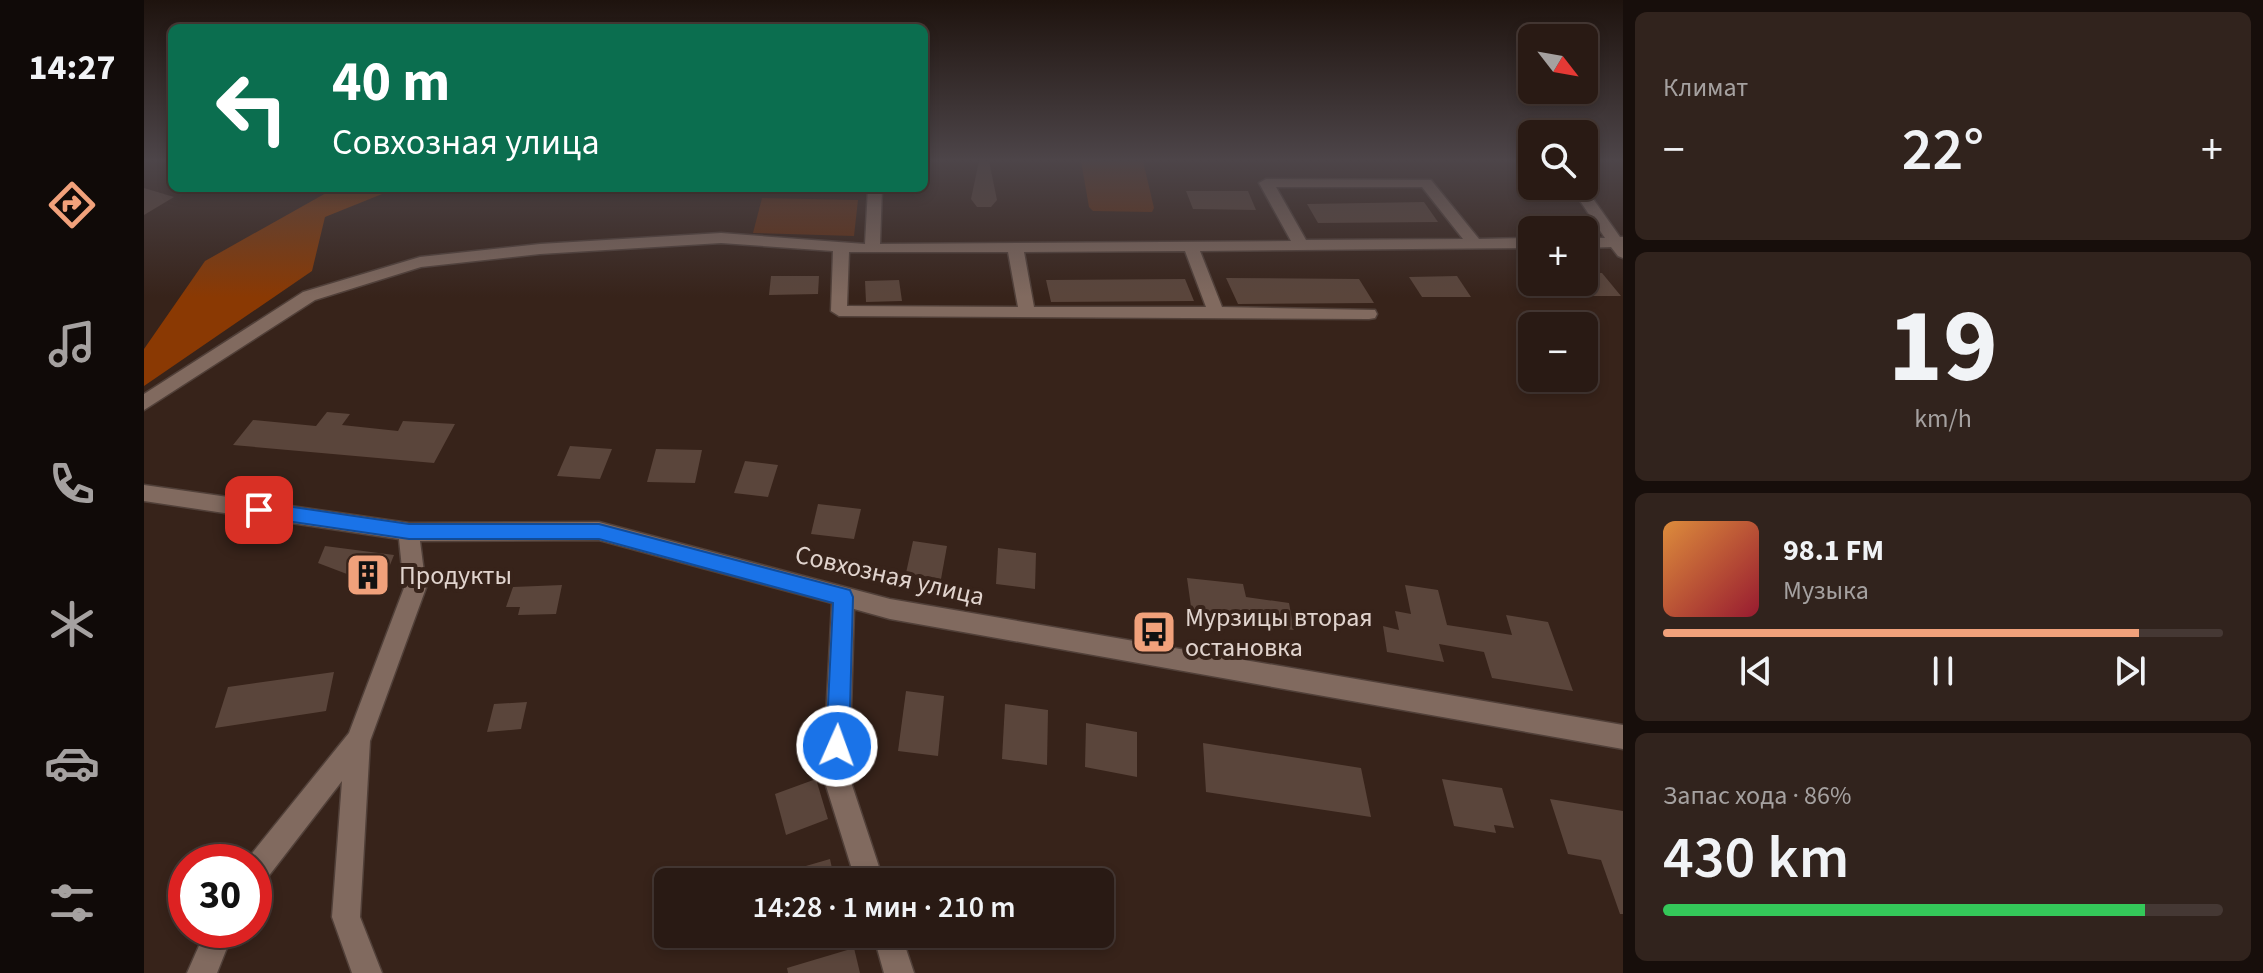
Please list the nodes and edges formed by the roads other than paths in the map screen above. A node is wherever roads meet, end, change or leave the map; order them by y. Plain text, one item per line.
1 (874, 206) edge
2 (1279, 206) edge
3 (1445, 206) edge
4 (1592, 206) edge
5 (1518, 243) edge
6 (1475, 244) junction
7 (1598, 244) edge
8 (1301, 245) junction
9 (1191, 246) junction
10 (1621, 246) edge
11 (841, 247) junction
12 (1015, 248) junction
13 (872, 249) junction
14 (1027, 312) junction
15 (1216, 312) junction
16 (1369, 314) dead end
17 (144, 403) edge
18 (144, 493) edge
19 (409, 532) junction
20 (843, 597) junction
21 (1623, 737) edge
22 (358, 741) junction
23 (272, 849) edge
24 (866, 868) edge
25 (212, 948) edge
26 (891, 948) edge
27 (202, 973) edge
28 (367, 973) edge
29 (899, 973) edge

1 - 13 street
2 - 8 street
3 - 6 street
4 - 10 street
5 - 6 street
6 - 8 street
7 - 10 street
8 - 9 street
9 - 12 street
9 - 15 street
11 - 13 street
11 - 14 street
11 - 17 street
12 - 13 street
12 - 14 street
14 - 15 street
15 - 16 street
18 - 19 street, Совхозная улица
19 - 20 street, Совхозная улица
19 - 22 street
20 - 21 street, Совхозная улица
20 - 24 street
22 - 23 street
22 - 28 street
25 - 27 street
26 - 29 street

